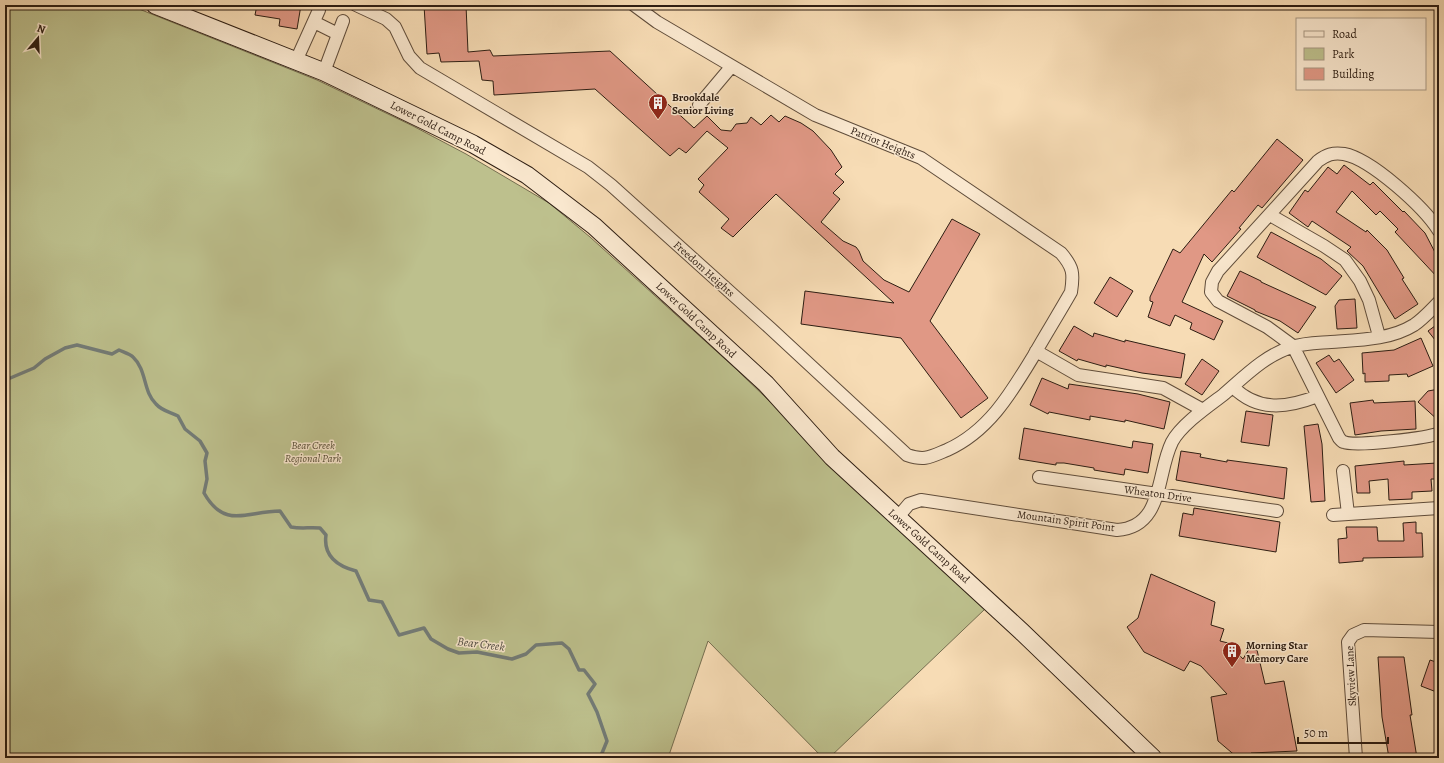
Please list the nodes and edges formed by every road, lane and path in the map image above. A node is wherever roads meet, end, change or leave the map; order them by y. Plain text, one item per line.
1 (155, 5) edge
2 (356, 5) edge
3 (634, 5) edge
4 (319, 10) dead end
5 (343, 21) dead end
6 (314, 22) junction
7 (338, 34) junction
8 (296, 61) junction
9 (731, 66) junction
10 (324, 72) junction
11 (699, 105) dead end
12 (1270, 214) junction
13 (1439, 231) edge
14 (1439, 302) edge
15 (1379, 336) junction
16 (1293, 346) junction
17 (1033, 356) junction
18 (1233, 386) junction
19 (1318, 396) junction
20 (1203, 410) junction
21 (1439, 433) edge
22 (1343, 471) dead end
23 (1039, 477) dead end
24 (1157, 493) junction
25 (1439, 508) edge
26 (1277, 512) dead end
27 (1348, 514) junction
28 (1333, 515) dead end
29 (898, 517) junction
30 (1439, 632) edge
31 (1153, 758) edge
32 (1356, 758) edge

1 - 8 street, Lower Gold Camp Road
2 - 17 street, Freedom Heights
3 - 9 street, Patriot Heights
4 - 6 street
5 - 7 street
6 - 7 street
6 - 8 street
7 - 10 street
8 - 10 street, Lower Gold Camp Road
9 - 11 street
9 - 17 street, Patriot Heights
10 - 29 street, Lower Gold Camp Road
12 - 13 street
12 - 15 street
12 - 16 street
14 - 15 street, Mountain Spirit Point
15 - 16 street, Mountain Spirit Point
16 - 18 street, Mountain Spirit Point
16 - 19 street
17 - 20 street
18 - 19 street
18 - 20 street, Mountain Spirit Point
19 - 21 street
20 - 24 street, Mountain Spirit Point
22 - 27 street
23 - 24 street, Wheaton Drive
24 - 26 street, Wheaton Drive
24 - 29 street, Mountain Spirit Point
25 - 27 street
27 - 28 street
29 - 31 street, Lower Gold Camp Road
30 - 32 street, Skyview Lane

